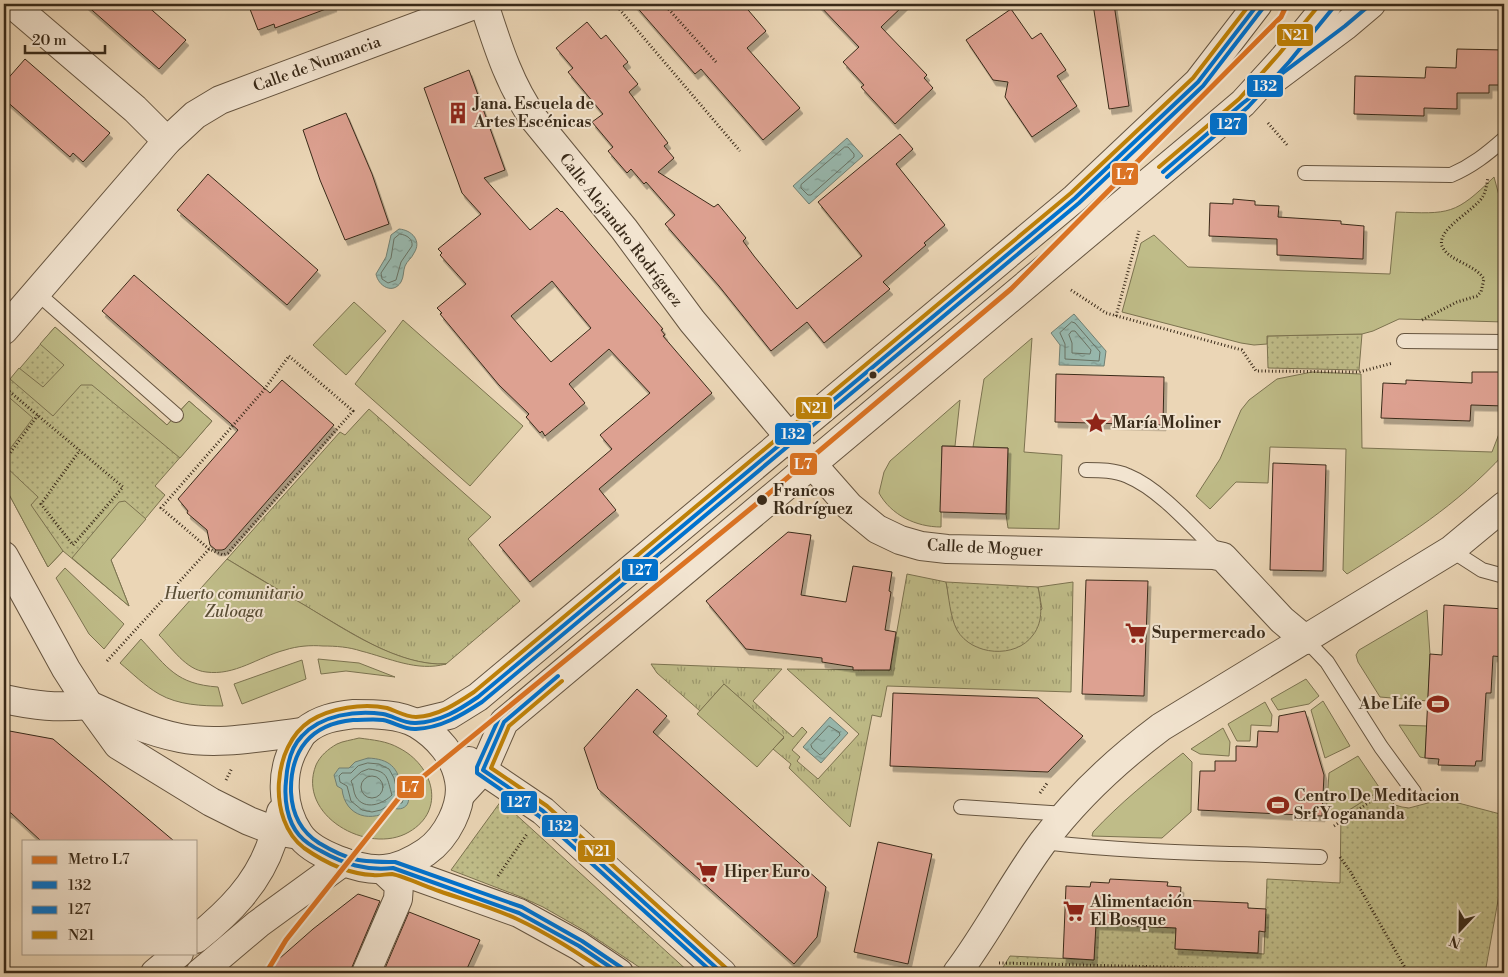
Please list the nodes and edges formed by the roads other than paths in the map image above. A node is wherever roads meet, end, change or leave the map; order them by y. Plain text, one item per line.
1 (7, 4) edge
2 (477, 4) edge
3 (484, 4) edge
4 (1258, 4) edge
5 (1328, 4) edge
6 (1371, 4) edge
7 (1243, 103) junction
8 (1504, 139) edge
9 (167, 141) junction
10 (1305, 173) dead end
11 (36, 292) junction
12 (4, 330) edge
13 (1404, 340) dead end
14 (1504, 342) edge
15 (176, 415) dead end
16 (790, 438) junction
17 (812, 464) junction
18 (1086, 470) dead end
19 (1504, 506) edge
20 (1451, 550) junction
21 (4, 556) edge
22 (1223, 557) junction
23 (1504, 576) edge
24 (1306, 640) junction
25 (4, 700) edge
26 (89, 705) junction
27 (416, 723) junction
28 (304, 732) junction
29 (440, 742) junction
30 (483, 770) junction
31 (1414, 792) dead end
32 (460, 795) junction
33 (961, 806) dead end
34 (1066, 814) junction
35 (287, 833) junction
36 (1043, 842) junction
37 (1320, 857) dead end
38 (343, 862) junction
39 (388, 869) junction
40 (198, 937) edge
41 (178, 954) edge
42 (155, 973) edge
43 (200, 973) edge
44 (366, 973) edge
45 (619, 973) edge
46 (722, 973) edge
47 (958, 973) edge

1 - 9 street
2 - 9 street, Calle de Numancia
3 - 16 street, Calle Alejandro Rodríguez
4 - 16 street
5 - 7 street
6 - 7 street
7 - 17 street
8 - 10 lane
9 - 11 street, Calle de Numancia
11 - 12 street, Calle de Numancia
11 - 15 lane
13 - 14 lane
16 - 17 street, Calle de Moguer
16 - 27 street
17 - 22 street, Calle de Moguer
17 - 30 street
18 - 22 lane
19 - 20 street
20 - 23 lane
20 - 24 street
21 - 26 street
22 - 24 street
24 - 31 lane
24 - 34 street
25 - 26 street
26 - 28 street
26 - 35 street
27 - 28 street
27 - 29 street
28 - 35 street
29 - 30 street
29 - 32 street
30 - 32 street
30 - 46 street
32 - 39 street
33 - 34 lane
34 - 36 street
35 - 38 street
35 - 40 street
36 - 37 lane
36 - 47 street
38 - 39 street
38 - 43 street
39 - 44 street
39 - 45 street
41 - 42 street

